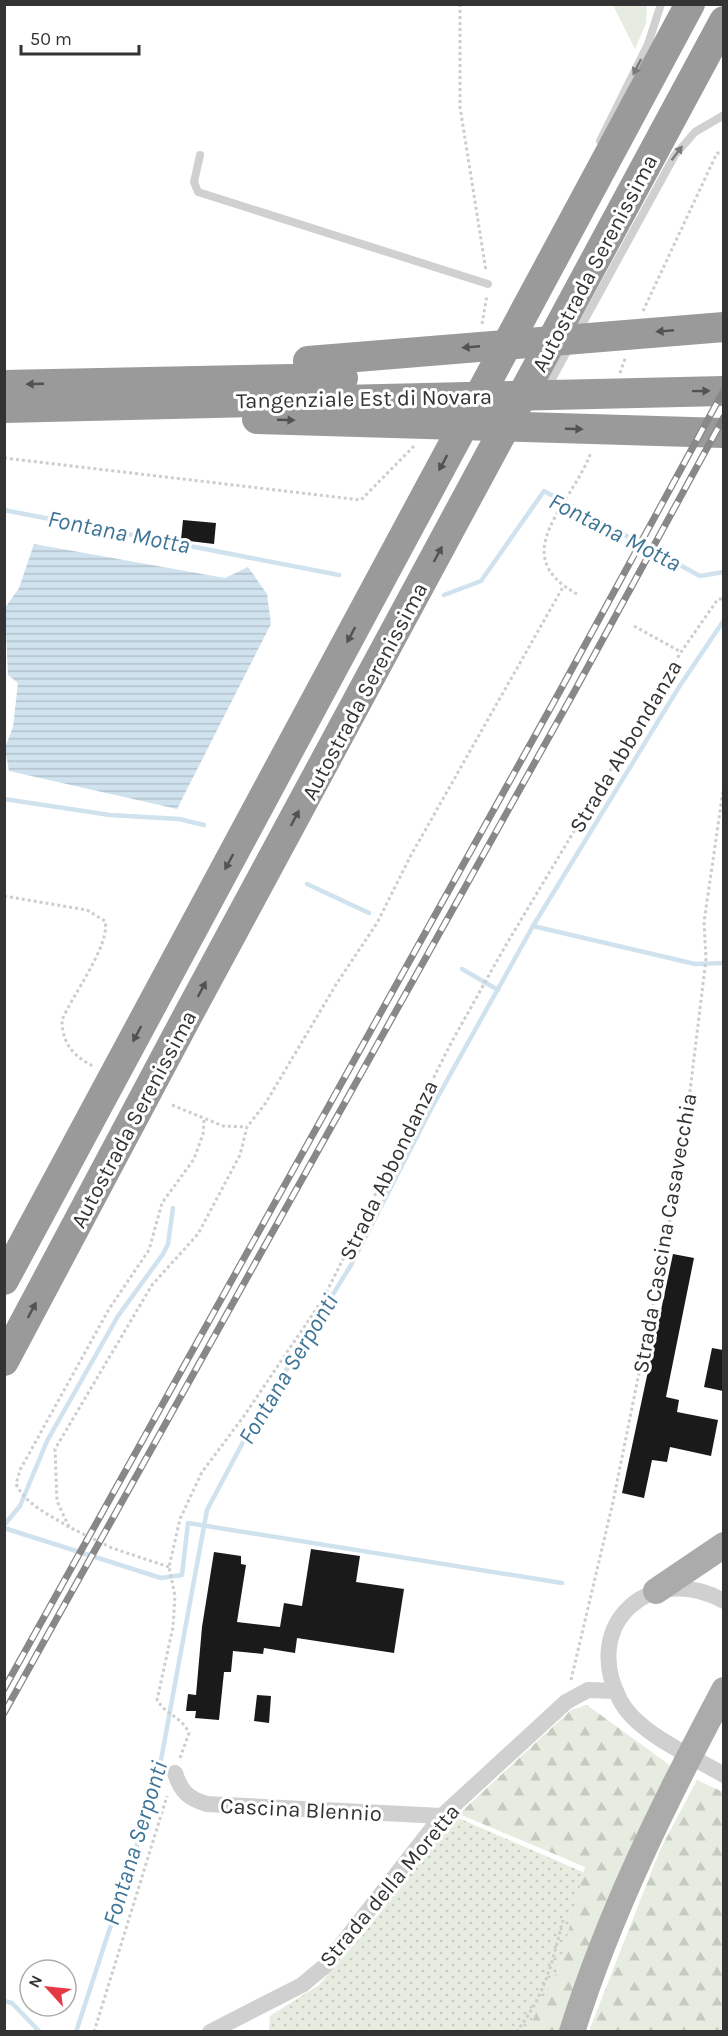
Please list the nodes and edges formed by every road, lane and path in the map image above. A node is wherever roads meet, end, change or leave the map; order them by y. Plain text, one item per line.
1 (690, 4) edge
2 (659, 7) edge
3 (723, 21) edge
4 (723, 115) edge
5 (596, 150) dead end
6 (723, 154) edge
7 (200, 155) dead end
8 (576, 194) dead end
9 (488, 284) dead end
10 (538, 285) junction
11 (641, 315) dead end
12 (723, 327) edge
13 (723, 370) edge
14 (4, 385) edge
15 (368, 388) junction
16 (723, 391) edge
17 (79, 394) junction
18 (4, 408) edge
19 (532, 410) dead end
20 (526, 420) dead end
21 (723, 433) edge
22 (513, 440) dead end
23 (499, 459) dead end
24 (569, 495) dead end
25 (453, 526) junction
26 (563, 587) junction
27 (577, 594) dead end
28 (722, 599) edge
29 (634, 626) dead end
30 (681, 652) junction
31 (723, 784) edge
32 (4, 896) edge
33 (96, 1068) dead end
34 (172, 1105) dead end
35 (204, 1120) junction
36 (247, 1127) junction
37 (4, 1280) edge
38 (4, 1361) edge
39 (69, 1527) junction
40 (723, 1545) edge
41 (170, 1567) junction
42 (656, 1591) junction
43 (723, 1601) edge
44 (616, 1690) junction
45 (723, 1690) edge
46 (566, 1702) junction
47 (175, 1773) junction
48 (723, 1775) edge
49 (442, 1816) junction
50 (564, 1920) dead end
51 (94, 2031) edge
52 (210, 2031) edge
53 (516, 2031) edge
54 (572, 2031) edge

1 - 10 highway, Autostrada Serenissima
2 -> 5 lane
3 - 25 highway, Autostrada Serenissima
19 -> 4 lane
6 - 11 path
7 - 9 lane
8 - 10 lane
10 -> 37 highway, Autostrada Serenissima
12 -> 15 highway
13 - 15 highway, Tangenziale Est di Novara
17 -> 14 highway, Tangenziale Est di Novara
15 -> 16 highway, Tangenziale Est di Novara
15 - 17 highway, Tangenziale Est di Novara
15 - 17 highway
15 -> 21 highway
17 - 18 highway, Tangenziale Est di Novara
20 - 22 lane
23 - 25 lane
24 - 26 path
38 -> 25 highway, Autostrada Serenissima
26 - 27 path
26 - 36 path
28 - 30 path, Strada Abbondanza
29 - 30 path
30 - 41 path, Strada Abbondanza
31 - 46 path, Strada Cascina Casavecchia
32 - 33 path
34 - 35 path
35 - 36 path
35 - 39 path
36 - 39 path
39 - 41 path
40 - 42 main road
41 - 47 path, Strada Abbondanza
42 - 43 street
42 - 44 street
44 - 46 street, Strada della Moretta
44 - 48 street
45 - 54 main road
46 - 49 street, Strada della Moretta
47 - 49 street, Cascina Blennio
47 - 51 path, Strada Abbondanza
49 - 52 street, Strada della Moretta
50 - 53 path

